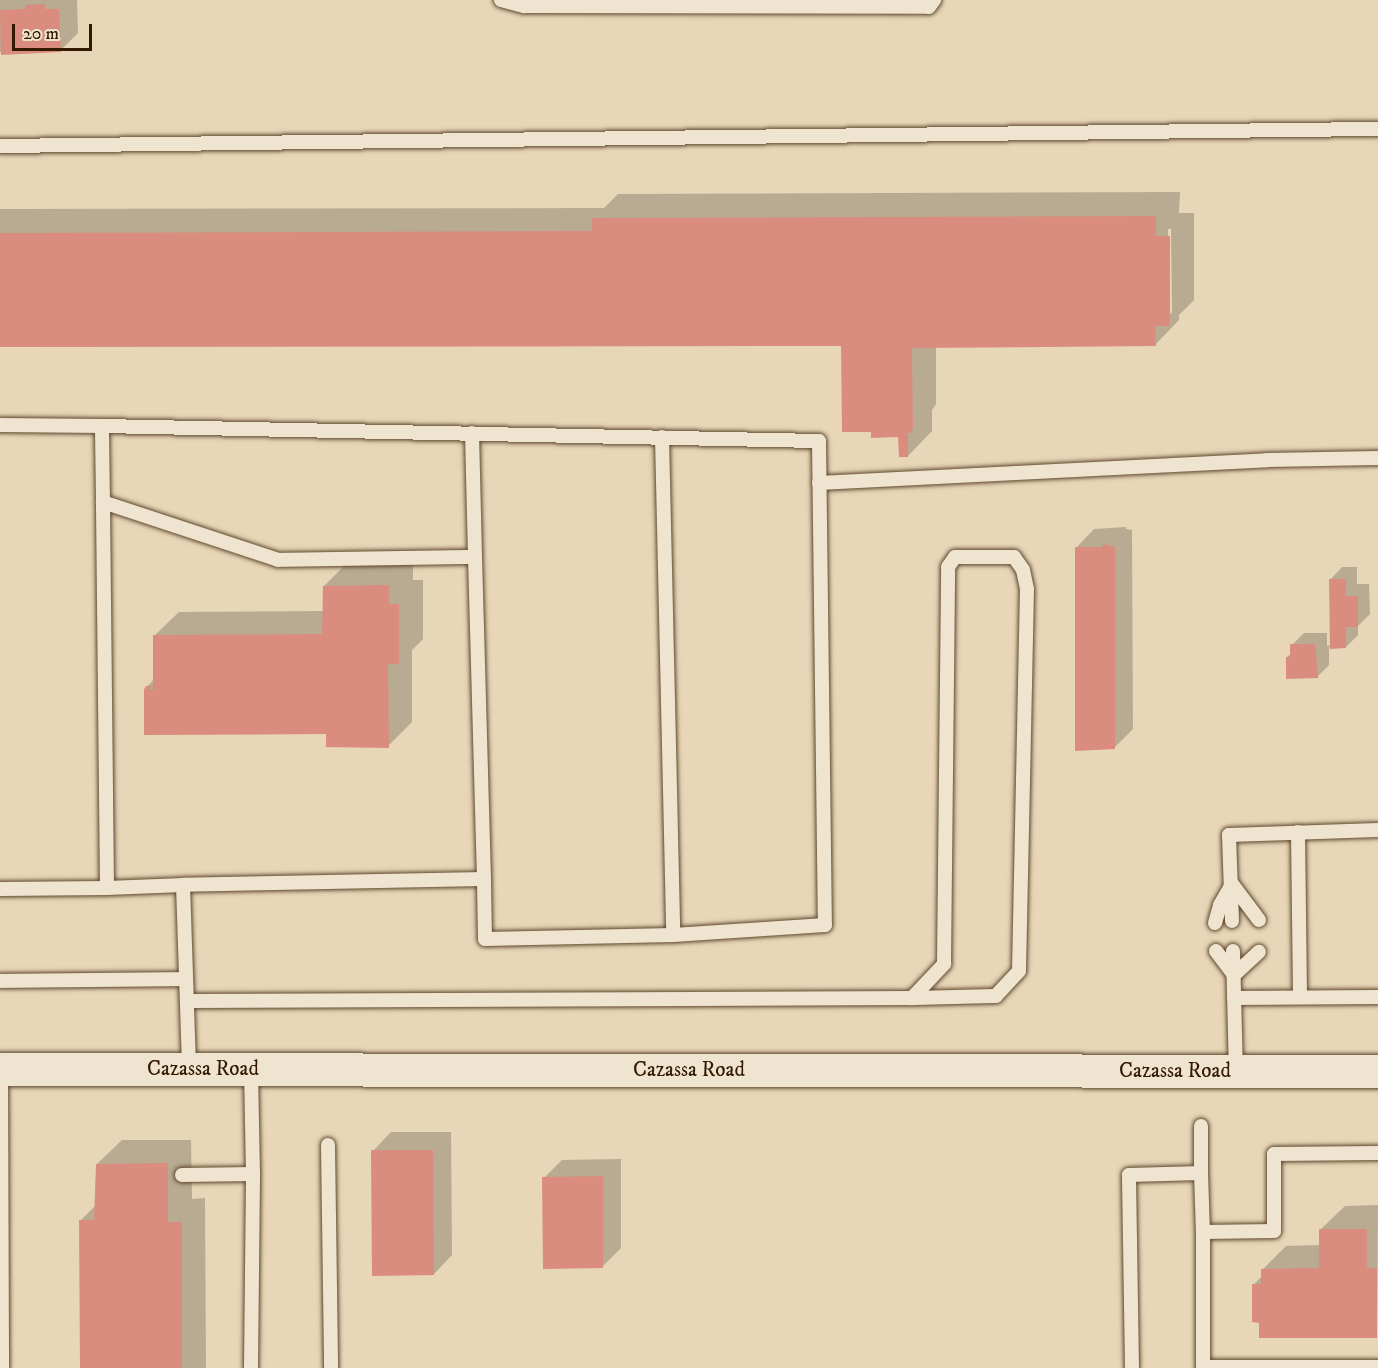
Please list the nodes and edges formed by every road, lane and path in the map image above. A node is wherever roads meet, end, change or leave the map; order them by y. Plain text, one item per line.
1 (501, 0) edge
2 (934, 0) edge
3 (524, 3) edge
4 (1378, 129) edge
5 (0, 146) edge
6 (0, 425) edge
7 (102, 426) junction
8 (472, 434) junction
9 (663, 437) junction
10 (1378, 458) edge
11 (819, 483) junction
12 (103, 502) junction
13 (475, 557) junction
14 (1378, 830) edge
15 (1298, 832) junction
16 (484, 879) junction
17 (1232, 884) junction
18 (183, 885) junction
19 (107, 888) junction
20 (0, 889) edge
21 (1258, 920) dead end
22 (1232, 921) dead end
23 (1215, 923) dead end
24 (673, 935) junction
25 (1216, 951) dead end
26 (1233, 951) dead end
27 (1259, 952) dead end
28 (1234, 975) junction
29 (186, 979) junction
30 (0, 981) edge
31 (1300, 997) junction
32 (1378, 997) edge
33 (912, 998) junction
34 (1234, 998) junction
35 (187, 1001) junction
36 (0, 1069) edge
37 (189, 1069) junction
38 (251, 1070) junction
39 (1236, 1071) junction
40 (1378, 1071) edge
41 (1201, 1126) dead end
42 (328, 1145) dead end
43 (1378, 1154) edge
44 (1, 1155) edge
45 (1201, 1173) junction
46 (253, 1174) junction
47 (182, 1175) dead end
48 (1203, 1232) junction
49 (1202, 1367) edge
50 (1378, 1367) edge
51 (2, 1368) edge
52 (251, 1368) edge
53 (331, 1368) edge
54 (1132, 1368) edge

1 - 3 lane
2 - 3 lane
4 - 5 lane
6 - 7 lane
7 - 8 lane
7 - 12 lane
8 - 9 lane
8 - 13 lane
9 - 11 lane
9 - 24 lane
10 - 11 lane
11 - 24 lane
12 - 13 lane
12 - 19 lane
13 - 16 lane
14 - 15 lane
15 - 17 lane
15 - 31 lane
16 - 18 lane
16 - 24 lane
17 - 21 lane
17 - 22 lane
17 - 23 lane
18 - 19 lane
18 - 29 lane
19 - 20 lane
25 - 28 lane
26 - 28 lane
27 - 28 lane
28 - 34 lane
29 - 30 lane
29 - 35 lane
31 - 32 lane
31 - 34 lane
33 - 33 lane
33 - 35 lane
34 - 39 lane
35 - 37 lane
36 - 37 street, Cazassa Road
36 - 44 lane
37 - 38 street, Cazassa Road
38 - 39 street, Cazassa Road
38 - 46 lane
39 - 40 street, Cazassa Road
41 - 45 lane
42 - 53 lane
43 - 48 lane
44 - 51 lane
45 - 48 lane
45 - 54 lane
46 - 47 lane
46 - 52 lane
48 - 49 lane
49 - 50 lane

